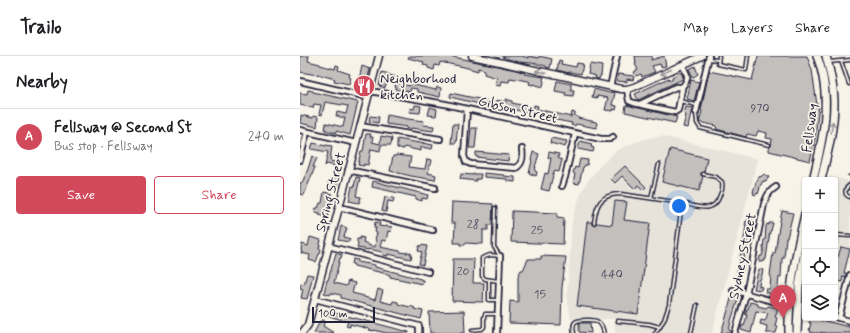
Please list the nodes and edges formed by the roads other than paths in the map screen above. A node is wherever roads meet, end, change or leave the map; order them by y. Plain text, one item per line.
1 (379, 56) edge
2 (472, 56) edge
3 (617, 56) edge
4 (702, 56) edge
5 (719, 56) edge
6 (748, 56) edge
7 (817, 56) edge
8 (709, 58) edge
9 (827, 59) edge
10 (718, 60) junction
11 (850, 60) edge
12 (841, 61) junction
13 (682, 65) junction
14 (849, 80) edge
15 (300, 81) edge
16 (849, 84) dead end
17 (610, 87) junction
18 (682, 87) junction
19 (627, 89) junction
20 (369, 94) junction
21 (680, 102) junction
22 (640, 104) junction
23 (698, 106) junction
24 (467, 109) junction
25 (696, 112) joint
26 (360, 126) junction
27 (300, 130) edge
28 (307, 132) junction
29 (575, 134) junction
30 (613, 137) dead end
31 (440, 139) dead end
32 (356, 143) junction
33 (769, 145) dead end
34 (522, 150) dead end
35 (300, 160) edge
36 (659, 164) dead end
37 (820, 168) junction
38 (348, 170) junction
39 (703, 174) dead end
40 (815, 177) edge
41 (821, 177) edge
42 (850, 184) edge
43 (562, 186) dead end
44 (776, 187) dead end
45 (435, 188) dead end
46 (850, 197) edge
47 (652, 198) junction
48 (682, 203) junction
49 (339, 207) junction
50 (495, 208) dead end
51 (594, 223) dead end
52 (802, 228) edge
53 (433, 230) dead end
54 (838, 235) edge
55 (850, 236) edge
56 (328, 246) junction
57 (500, 256) junction
58 (802, 268) edge
59 (428, 272) dead end
60 (850, 275) edge
61 (489, 280) junction
62 (499, 281) junction
63 (849, 282) edge
64 (733, 290) dead end
65 (746, 294) junction
66 (315, 299) junction
67 (498, 300) junction
68 (696, 305) dead end
69 (790, 306) junction
70 (801, 310) edge
71 (498, 314) junction
72 (838, 315) edge
73 (838, 318) edge
74 (618, 321) dead end
75 (850, 321) edge
76 (660, 327) junction
77 (472, 330) dead end
78 (301, 332) edge
79 (419, 333) edge
80 (497, 333) edge
81 (574, 333) edge
82 (604, 333) edge
83 (655, 333) edge
84 (691, 333) edge
85 (735, 333) edge
86 (789, 333) edge
87 (797, 333) edge

1 - 20 street, Spring Street
17 -> 2 street
3 - 17 street
4 - 13 street
5 - 10 lane
6 - 10 lane
7 - 37 main road, Fellsway
8 - 10 lane
8 - 23 street
9 - 12 lane
37 -> 9 main road, Fellsway
11 - 12 lane
12 - 14 lane
13 - 18 street
13 -> 19 street
14 - 16 lane
15 - 20 street, Gibson Street
17 - 19 street
18 - 21 street
18 - 22 street
19 - 22 street
20 - 24 street, Gibson Street
20 - 26 street, Spring Street
21 - 22 street
21 - 23 lane
23 - 25 street
24 - 29 street, Gibson Street
24 - 34 street
25 - 33 lane
26 - 31 street
26 - 32 street, Spring Street
27 - 28 street
28 - 32 street
28 - 35 street
29 - 30 street, Gibson Street
29 - 43 street
32 - 38 street, Spring Street
36 - 47 lane
37 - 40 main road, Fellsway
37 - 41 main road, Fellsway
38 - 45 street
38 - 49 street, Spring Street
39 - 48 lane
42 - 46 lane
44 - 65 street, Sydney Street
47 - 48 lane
47 - 51 lane
48 - 76 lane
49 - 53 street
49 - 56 street, Spring Street
50 - 57 lane
52 - 69 main road
54 - 55 lane
56 - 59 street
56 - 66 street, Spring Street
57 - 61 lane
57 - 62 street
58 - 70 main road
60 - 63 street
61 - 62 lane
61 - 67 lane
62 - 67 street
63 - 72 street
64 - 65 street
65 - 69 street
65 - 85 street, Sydney Street
66 - 78 street, Spring Street
66 - 79 street
67 - 71 street
68 - 84 lane
69 - 86 main road
70 - 87 main road
71 - 77 lane
71 - 80 street
73 - 75 street
74 - 76 lane
76 - 83 lane
81 - 82 lane

